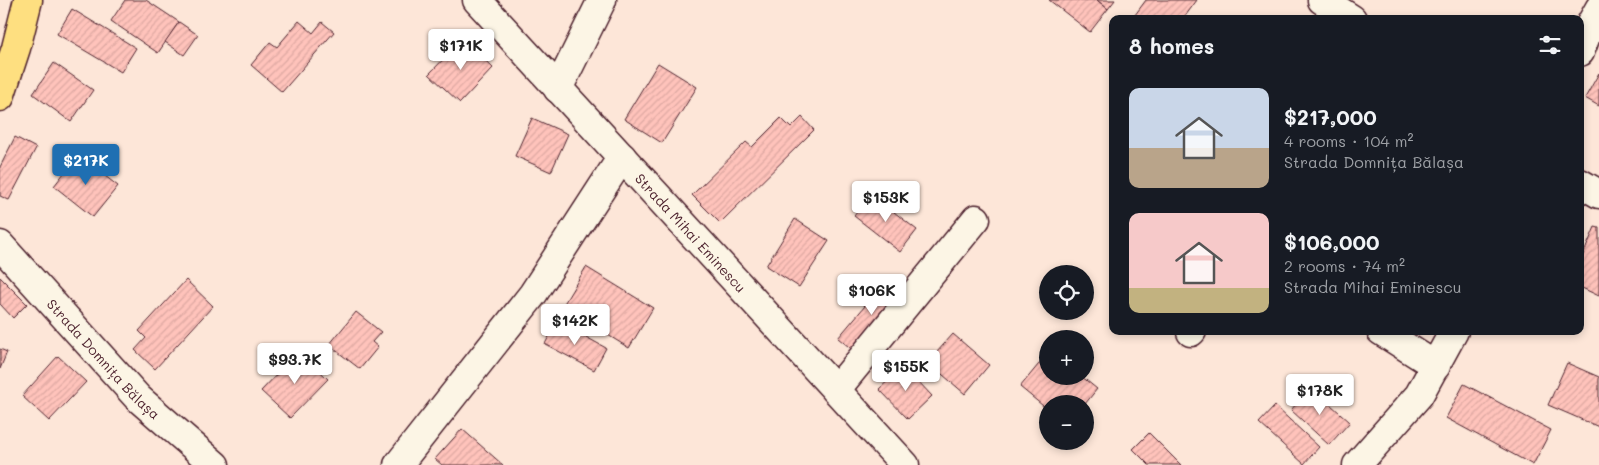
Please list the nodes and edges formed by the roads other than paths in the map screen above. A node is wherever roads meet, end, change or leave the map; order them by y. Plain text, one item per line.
1 (28, 0) edge
2 (477, 0) edge
3 (602, 0) edge
4 (1322, 0) edge
5 (1599, 9) edge
6 (1346, 15) edge
7 (1584, 41) edge
8 (558, 89) junction
9 (0, 97) edge
10 (622, 157) junction
11 (1584, 185) edge
12 (1599, 194) edge
13 (976, 219) dead end
14 (0, 245) edge
15 (1387, 335) edge
16 (1452, 335) edge
17 (1436, 366) junction
18 (836, 390) junction
19 (215, 465) edge
20 (398, 465) edge
21 (905, 465) edge
22 (1357, 465) edge

1 - 9 main road
2 - 8 street, Strada Mihai Eminescu
3 - 8 street
4 - 6 street
5 - 7 street
8 - 10 street, Strada Mihai Eminescu
10 - 18 street, Strada Mihai Eminescu
10 - 20 street
11 - 12 street
13 - 18 street
14 - 19 street, Strada Domnița Bălașa
15 - 17 street
16 - 17 street
17 - 22 street
18 - 21 street, Strada Mihai Eminescu

